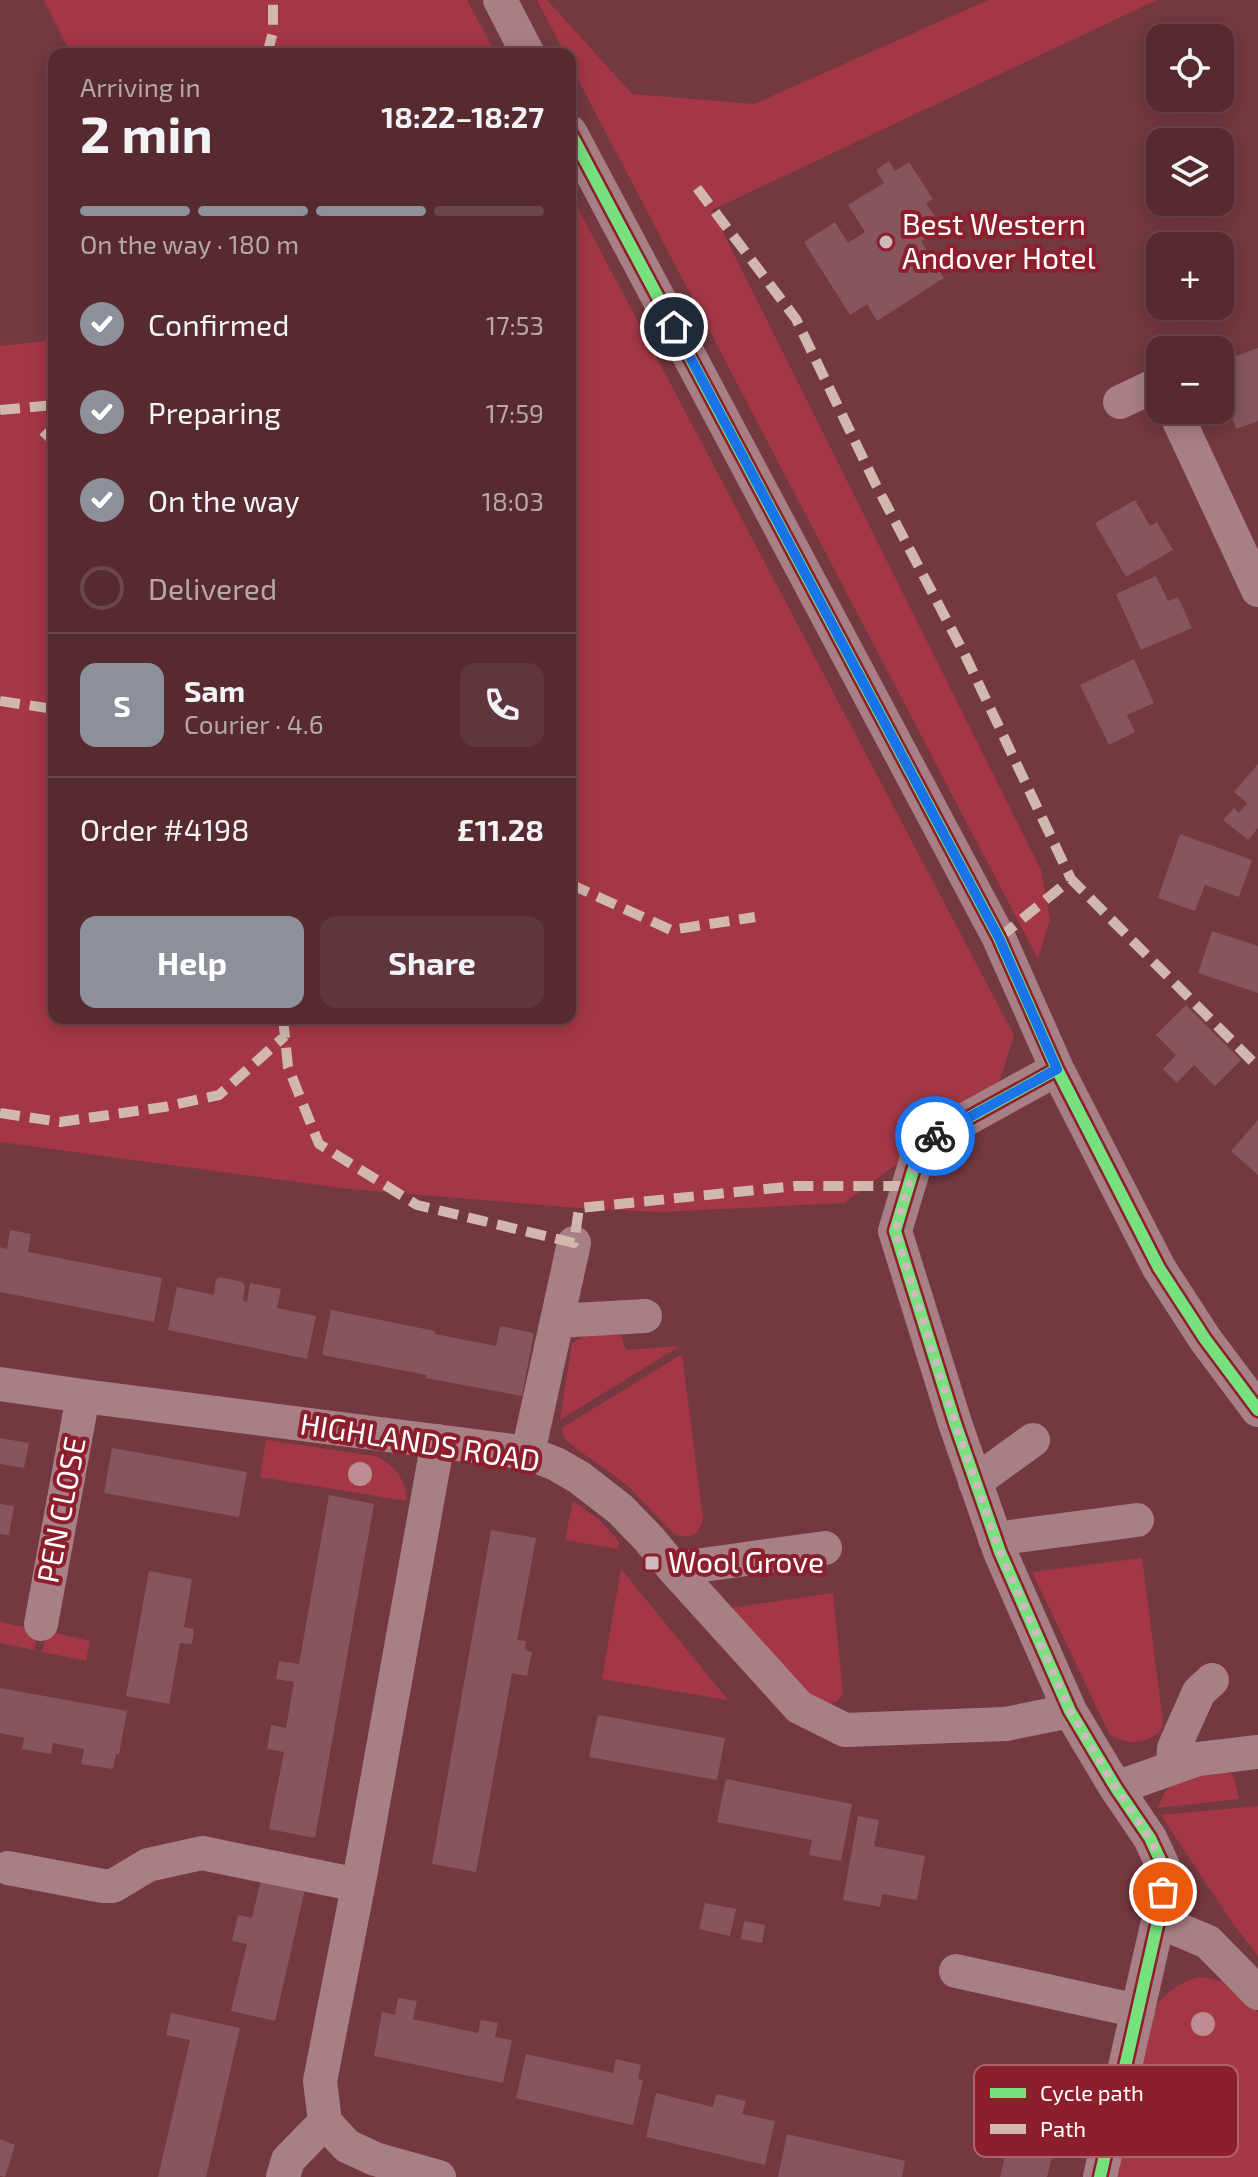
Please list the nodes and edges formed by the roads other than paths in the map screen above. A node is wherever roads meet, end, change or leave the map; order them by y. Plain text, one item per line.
1 (500, 0) edge
2 (525, 48) edge
3 (576, 143) edge
4 (1146, 390) edge
5 (1120, 402) dead end
6 (1181, 424) edge
7 (1258, 590) edge
8 (1057, 1069) junction
9 (574, 1243) dead end
10 (645, 1316) dead end
11 (557, 1321) junction
12 (0, 1384) edge
13 (83, 1396) junction
14 (1258, 1410) edge
15 (1033, 1440) dead end
16 (438, 1441) junction
17 (528, 1453) junction
18 (975, 1482) junction
19 (1137, 1520) dead end
20 (995, 1539) junction
21 (825, 1548) dead end
22 (674, 1569) junction
23 (41, 1624) dead end
24 (1212, 1680) dead end
25 (1070, 1711) junction
26 (1258, 1752) edge
27 (1173, 1767) junction
28 (1116, 1788) junction
29 (8, 1868) dead end
30 (358, 1885) junction
31 (1158, 1921) junction
32 (956, 1971) dead end
33 (1258, 1993) edge
34 (1138, 2011) junction
35 (1126, 2065) edge
36 (325, 2122) junction
37 (1105, 2157) edge
38 (283, 2177) edge
39 (439, 2177) edge
40 (1100, 2177) edge

1 - 2 street
3 - 8 street
4 - 5 street
6 - 7 street
8 - 14 street
8 - 18 street
9 - 11 street
10 - 11 street
11 - 17 street
12 - 13 street, HIGHLANDS ROAD
13 - 16 street, HIGHLANDS ROAD
13 - 23 street, PEN CLOSE
15 - 18 street
16 - 17 street, HIGHLANDS ROAD
16 - 30 street
17 - 22 street, HIGHLANDS ROAD
18 - 20 street
19 - 20 street
20 - 25 street
21 - 22 street
22 - 25 street, HIGHLANDS ROAD
24 - 27 street
25 - 28 street
26 - 27 street
27 - 28 street
28 - 31 street
29 - 30 street
30 - 36 street
31 - 33 street
31 - 34 street
32 - 34 street
34 - 35 street
36 - 38 street
36 - 39 street
37 - 40 street

